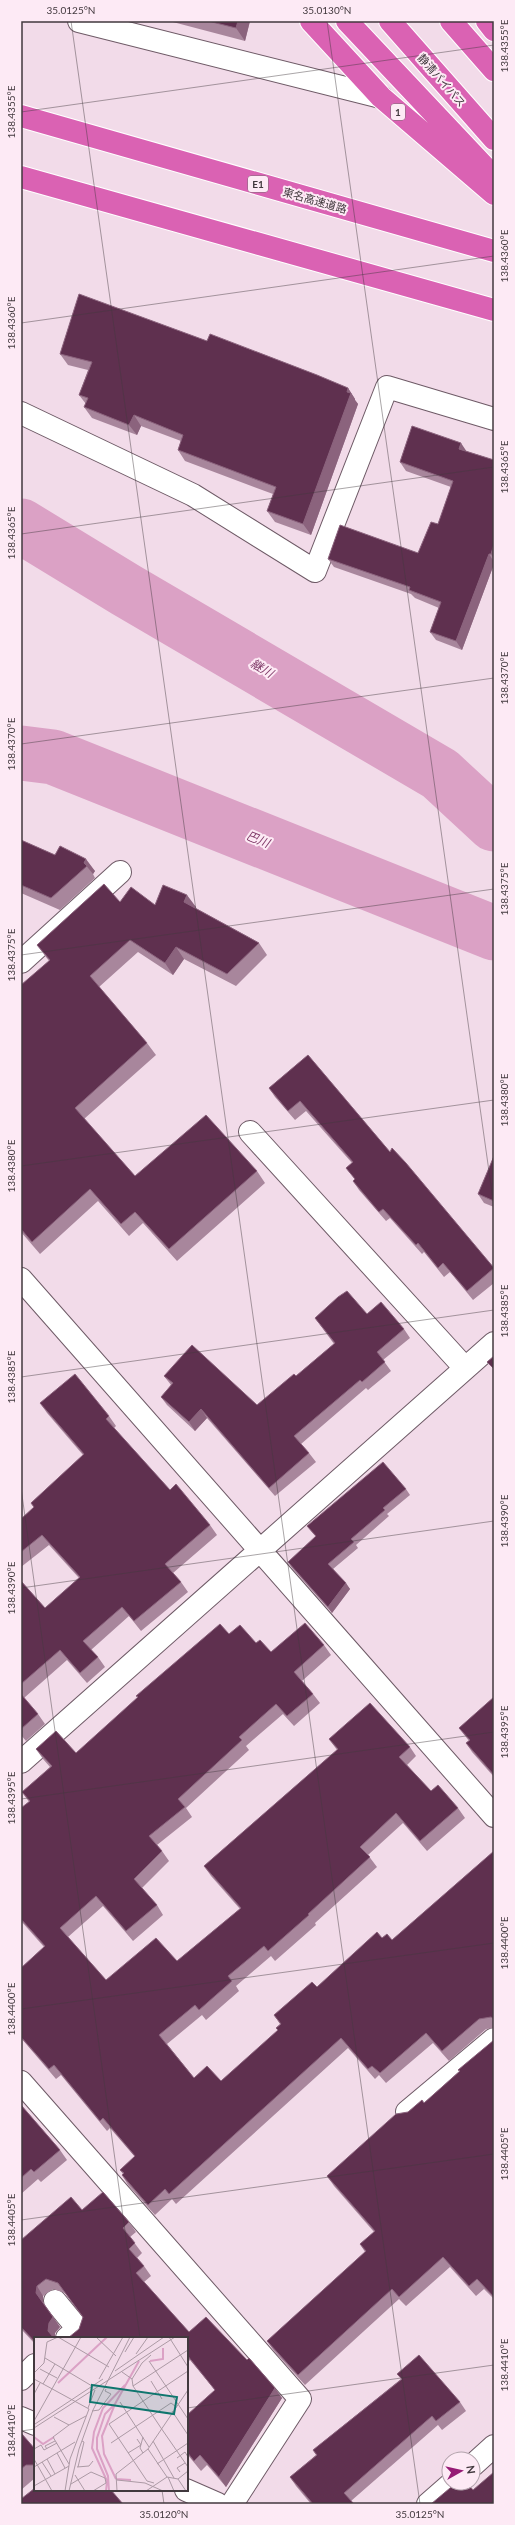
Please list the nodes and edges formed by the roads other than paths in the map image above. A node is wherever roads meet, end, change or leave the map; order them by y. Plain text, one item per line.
1 (79, 21) edge
2 (311, 21) edge
3 (347, 21) edge
4 (390, 21) edge
5 (451, 21) edge
6 (487, 21) edge
7 (494, 30) edge
8 (494, 70) edge
9 (380, 97) junction
10 (21, 116) edge
11 (494, 139) edge
12 (21, 177) edge
13 (494, 177) edge
14 (494, 194) edge
15 (494, 251) edge
16 (494, 310) edge
17 (21, 413) edge
18 (494, 419) edge
19 (120, 872) dead end
20 (21, 962) edge
21 (250, 1132) dead end
22 (21, 1278) edge
23 (494, 1343) edge
24 (465, 1368) junction
25 (259, 1549) junction
26 (21, 1762) edge
27 (494, 1816) edge
28 (494, 2039) edge
29 (21, 2082) edge
30 (408, 2112) edge
31 (55, 2301) dead end
32 (68, 2337) edge
33 (34, 2366) edge
34 (21, 2379) edge
35 (21, 2418) edge
36 (34, 2424) edge
37 (494, 2446) edge
38 (481, 2458) edge
39 (188, 2491) edge
40 (443, 2491) edge
41 (218, 2504) edge
42 (232, 2504) edge
43 (428, 2504) edge

1 - 9 street
2 - 9 highway, 1
3 - 13 highway, 1
4 - 11 highway, 静清バイパス
5 - 8 highway
6 - 7 highway
9 - 14 highway, 1
10 - 15 highway, 東名高速道路 / E1
12 - 16 highway
17 - 18 street
19 - 20 street
21 - 24 street
22 - 25 street
23 - 24 street
24 - 25 street
25 - 26 street
25 - 27 street
28 - 30 street
29 - 42 street
31 - 32 street
33 - 34 street
35 - 36 street
37 - 38 street
39 - 41 street
40 - 43 street

